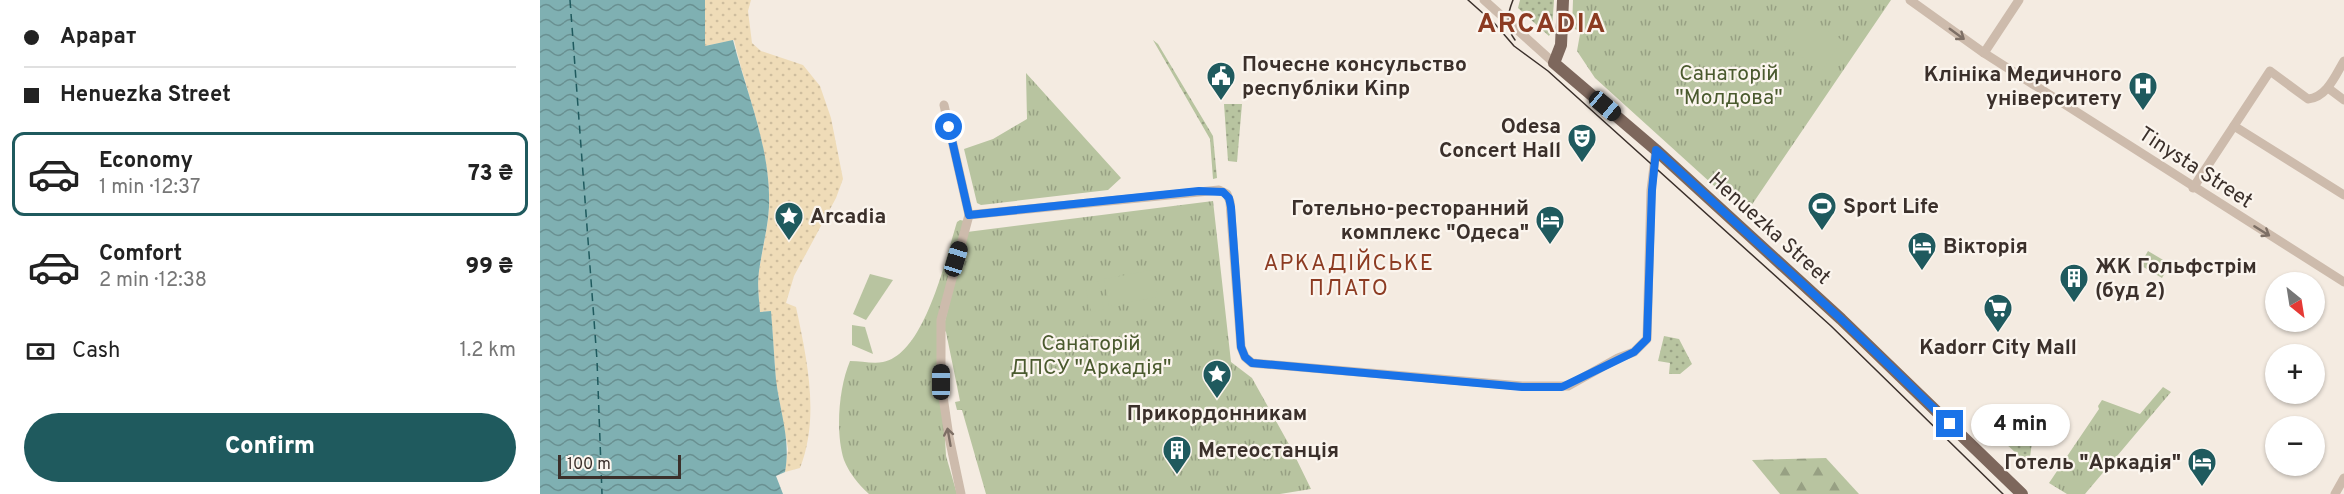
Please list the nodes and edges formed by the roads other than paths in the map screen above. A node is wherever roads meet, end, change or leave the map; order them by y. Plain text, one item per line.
1 (1484, 0) edge
2 (1563, 0) edge
3 (1910, 0) edge
4 (2019, 0) edge
5 (1984, 53) junction
6 (2344, 61) edge
7 (1554, 63) junction
8 (2328, 87) junction
9 (2344, 100) edge
10 (944, 105) dead end
11 (2234, 126) junction
12 (1656, 150) junction
13 (2193, 188) junction
14 (2344, 195) edge
15 (969, 215) junction
16 (2344, 282) edge
17 (2344, 478) edge
18 (961, 494) edge
19 (2022, 494) edge
20 (2335, 494) edge

1 - 7 street, Henuezka Street
2 - 7 main road
3 -> 5 street, Tinysta Street
4 - 5 street
5 - 13 street, Tinysta Street
6 - 8 street
7 - 12 main road, Henuezka Street
8 - 9 street
8 - 11 street
10 - 15 street
11 - 13 street
11 - 14 street
12 - 15 street
12 - 19 main road, Henuezka Street
13 -> 16 street, Tinysta Street
18 -> 15 street
17 - 20 street

